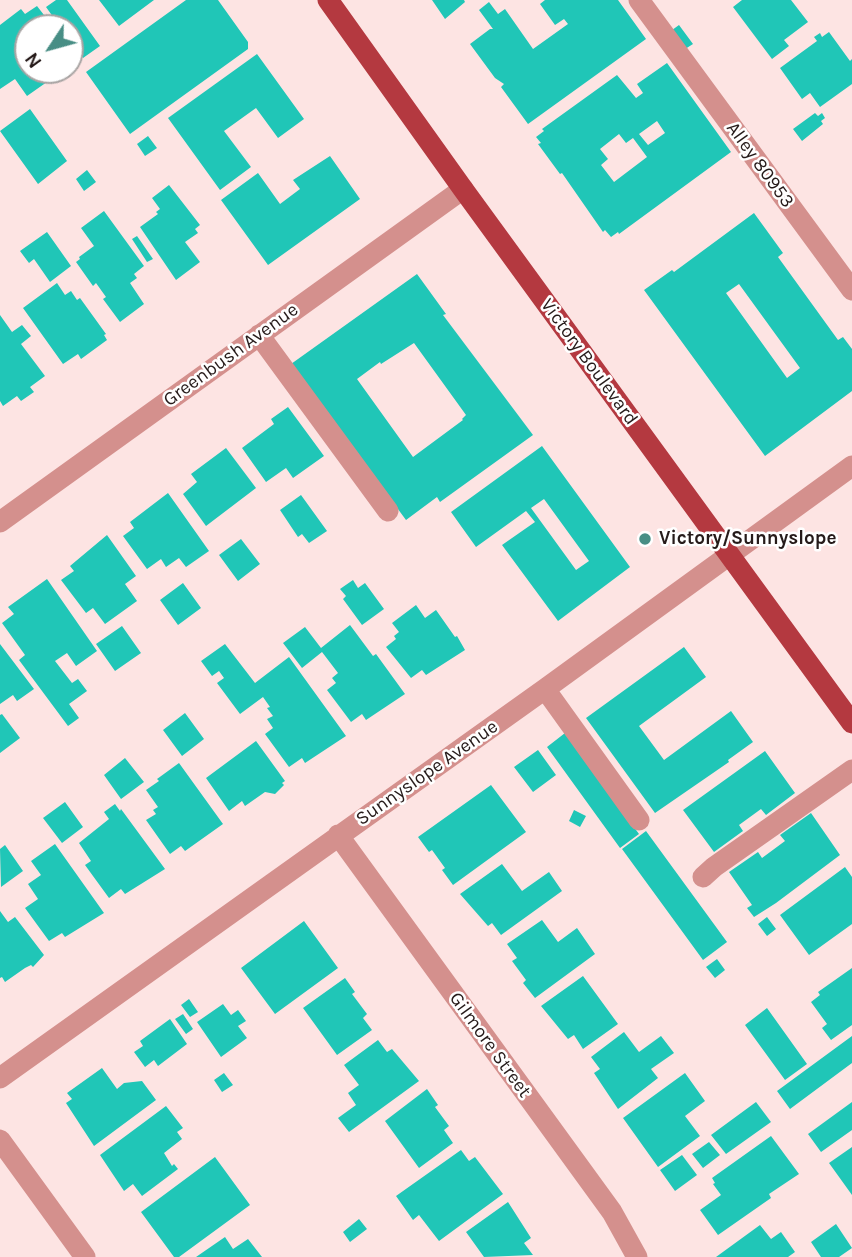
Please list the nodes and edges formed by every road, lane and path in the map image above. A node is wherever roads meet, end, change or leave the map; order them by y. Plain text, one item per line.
1 (328, 0) edge
2 (639, 0) edge
3 (463, 189) junction
4 (852, 290) edge
5 (259, 335) junction
6 (852, 466) edge
7 (388, 511) dead end
8 (0, 522) edge
9 (730, 556) junction
10 (545, 689) junction
11 (852, 723) edge
12 (852, 770) edge
13 (639, 820) dead end
14 (338, 835) junction
15 (703, 877) dead end
16 (0, 1077) edge
17 (0, 1140) edge
18 (85, 1257) edge
19 (637, 1257) edge

1 - 3 main road, Victory Boulevard
2 - 4 street, Alley 80953
3 - 5 street, Greenbush Avenue
3 - 9 main road, Victory Boulevard
5 - 7 street
5 - 8 street, Greenbush Avenue
6 - 9 street, Sunnyslope Avenue
9 - 10 street, Sunnyslope Avenue
9 - 11 main road, Victory Boulevard
10 - 13 street
10 - 14 street, Sunnyslope Avenue
12 - 15 street
14 - 16 street, Sunnyslope Avenue
14 - 19 street, Gilmore Street
17 - 18 street

